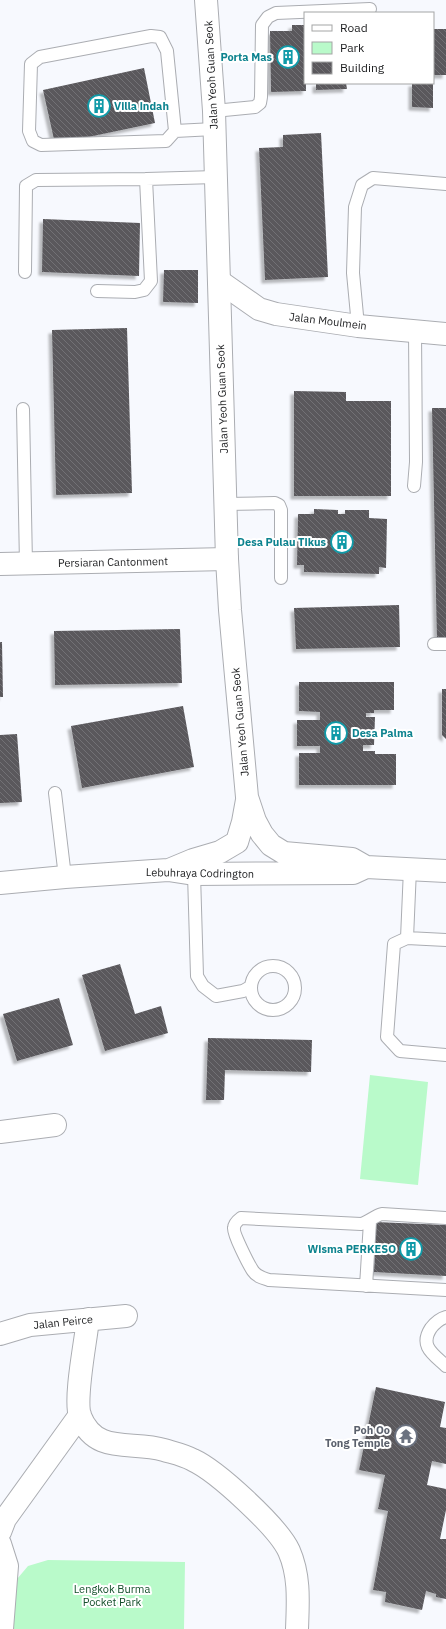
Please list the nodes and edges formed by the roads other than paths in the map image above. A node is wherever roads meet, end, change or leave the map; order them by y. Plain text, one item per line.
1 (206, 0) edge
2 (370, 9) dead end
3 (214, 120) junction
4 (175, 131) junction
5 (216, 177) junction
6 (146, 179) junction
7 (446, 184) edge
8 (25, 272) dead end
9 (219, 281) junction
10 (97, 291) dead end
11 (358, 326) junction
12 (415, 331) junction
13 (446, 334) edge
14 (23, 409) dead end
15 (414, 486) dead end
16 (225, 504) junction
17 (226, 559) junction
18 (0, 564) edge
19 (26, 564) junction
20 (281, 578) dead end
21 (55, 793) dead end
22 (248, 797) junction
23 (366, 867) junction
24 (410, 869) junction
25 (168, 870) junction
26 (446, 871) edge
27 (194, 874) junction
28 (65, 877) junction
29 (0, 883) edge
30 (407, 938) junction
31 (446, 940) edge
32 (250, 987) dead end
33 (446, 1055) edge
34 (56, 1125) dead end
35 (0, 1132) edge
36 (446, 1218) edge
37 (370, 1222) junction
38 (366, 1286) junction
39 (446, 1290) edge
40 (126, 1316) dead end
41 (446, 1317) edge
42 (88, 1319) junction
43 (0, 1334) edge
44 (446, 1366) edge
45 (80, 1415) junction
46 (0, 1532) edge
47 (0, 1544) edge
48 (2, 1629) edge
49 (297, 1629) edge

1 - 3 street, Jalan Yeoh Guan Seok
2 - 3 lane
3 - 4 lane
3 - 5 street, Jalan Yeoh Guan Seok
4 - 4 lane
5 - 6 lane
5 - 9 street, Jalan Yeoh Guan Seok
6 - 8 lane
6 - 10 lane
7 - 11 lane
9 - 11 street, Jalan Moulmein
9 - 16 street, Jalan Yeoh Guan Seok
11 - 12 street, Jalan Moulmein
12 - 13 street, Jalan Moulmein
12 - 15 lane
14 - 19 lane
16 - 17 street, Jalan Yeoh Guan Seok
16 - 20 lane
17 - 19 street, Persiaran Cantonment
17 - 22 street, Jalan Yeoh Guan Seok
18 - 19 street, Persiaran Cantonment
21 - 28 lane
22 - 23 street, Jalan Yeoh Guan Seok
22 - 25 street, Jalan Yeoh Guan Seok
23 - 24 street, Lebuhraya Codrington
23 - 27 street, Lebuhraya Codrington
24 - 26 street, Lebuhraya Codrington
24 - 30 lane
25 - 27 street, Lebuhraya Codrington
25 - 28 street, Lebuhraya Codrington
27 - 32 lane
28 - 29 street, Lebuhraya Codrington
30 - 31 lane
30 - 33 lane
34 - 35 street
36 - 37 lane
37 - 38 lane
37 - 38 lane
38 - 39 lane
40 - 42 street, Jalan Peirce
41 - 44 lane
42 - 43 street, Jalan Peirce
42 - 45 street
45 - 46 street
45 - 49 street
47 - 48 street

